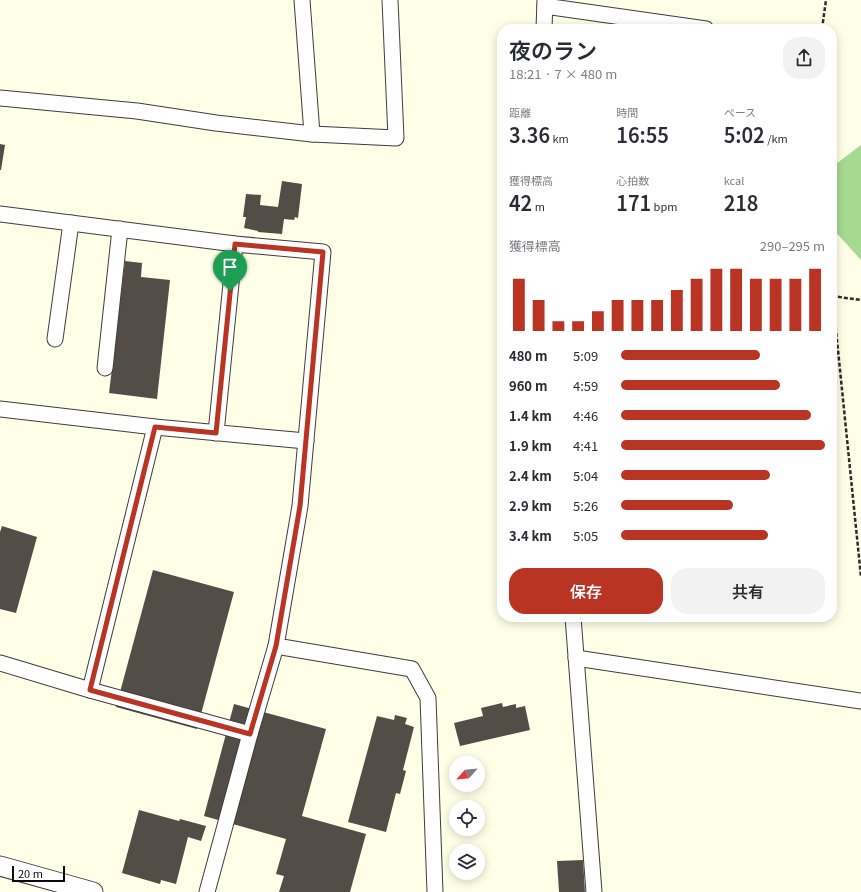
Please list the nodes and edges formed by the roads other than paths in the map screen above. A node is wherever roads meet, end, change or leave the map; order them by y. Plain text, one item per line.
1 (302, 0) edge
2 (390, 0) edge
3 (545, 3) edge
4 (544, 24) edge
5 (675, 24) edge
6 (0, 98) edge
7 (312, 134) junction
8 (0, 214) edge
9 (71, 223) junction
10 (120, 229) junction
11 (235, 244) junction
12 (55, 339) dead end
13 (105, 368) dead end
14 (0, 409) edge
15 (155, 427) junction
16 (216, 433) junction
17 (306, 441) junction
18 (573, 622) edge
19 (276, 646) junction
20 (576, 658) junction
21 (0, 663) edge
22 (90, 690) junction
23 (861, 701) edge
24 (250, 734) junction
25 (0, 866) edge
26 (93, 892) edge
27 (207, 892) edge
28 (435, 892) edge
29 (594, 892) edge

1 - 7 street
2 - 7 street
3 - 4 street
3 - 5 street
6 - 7 street
8 - 9 street
9 - 10 street
9 - 12 street
10 - 11 street
10 - 13 street
11 - 16 street
11 - 17 street
14 - 15 street
15 - 16 street
15 - 22 street
16 - 17 street
17 - 19 street
18 - 20 street
19 - 24 street
19 - 28 street
20 - 23 street
20 - 29 street
21 - 22 street
22 - 24 street
24 - 27 street
25 - 26 street

